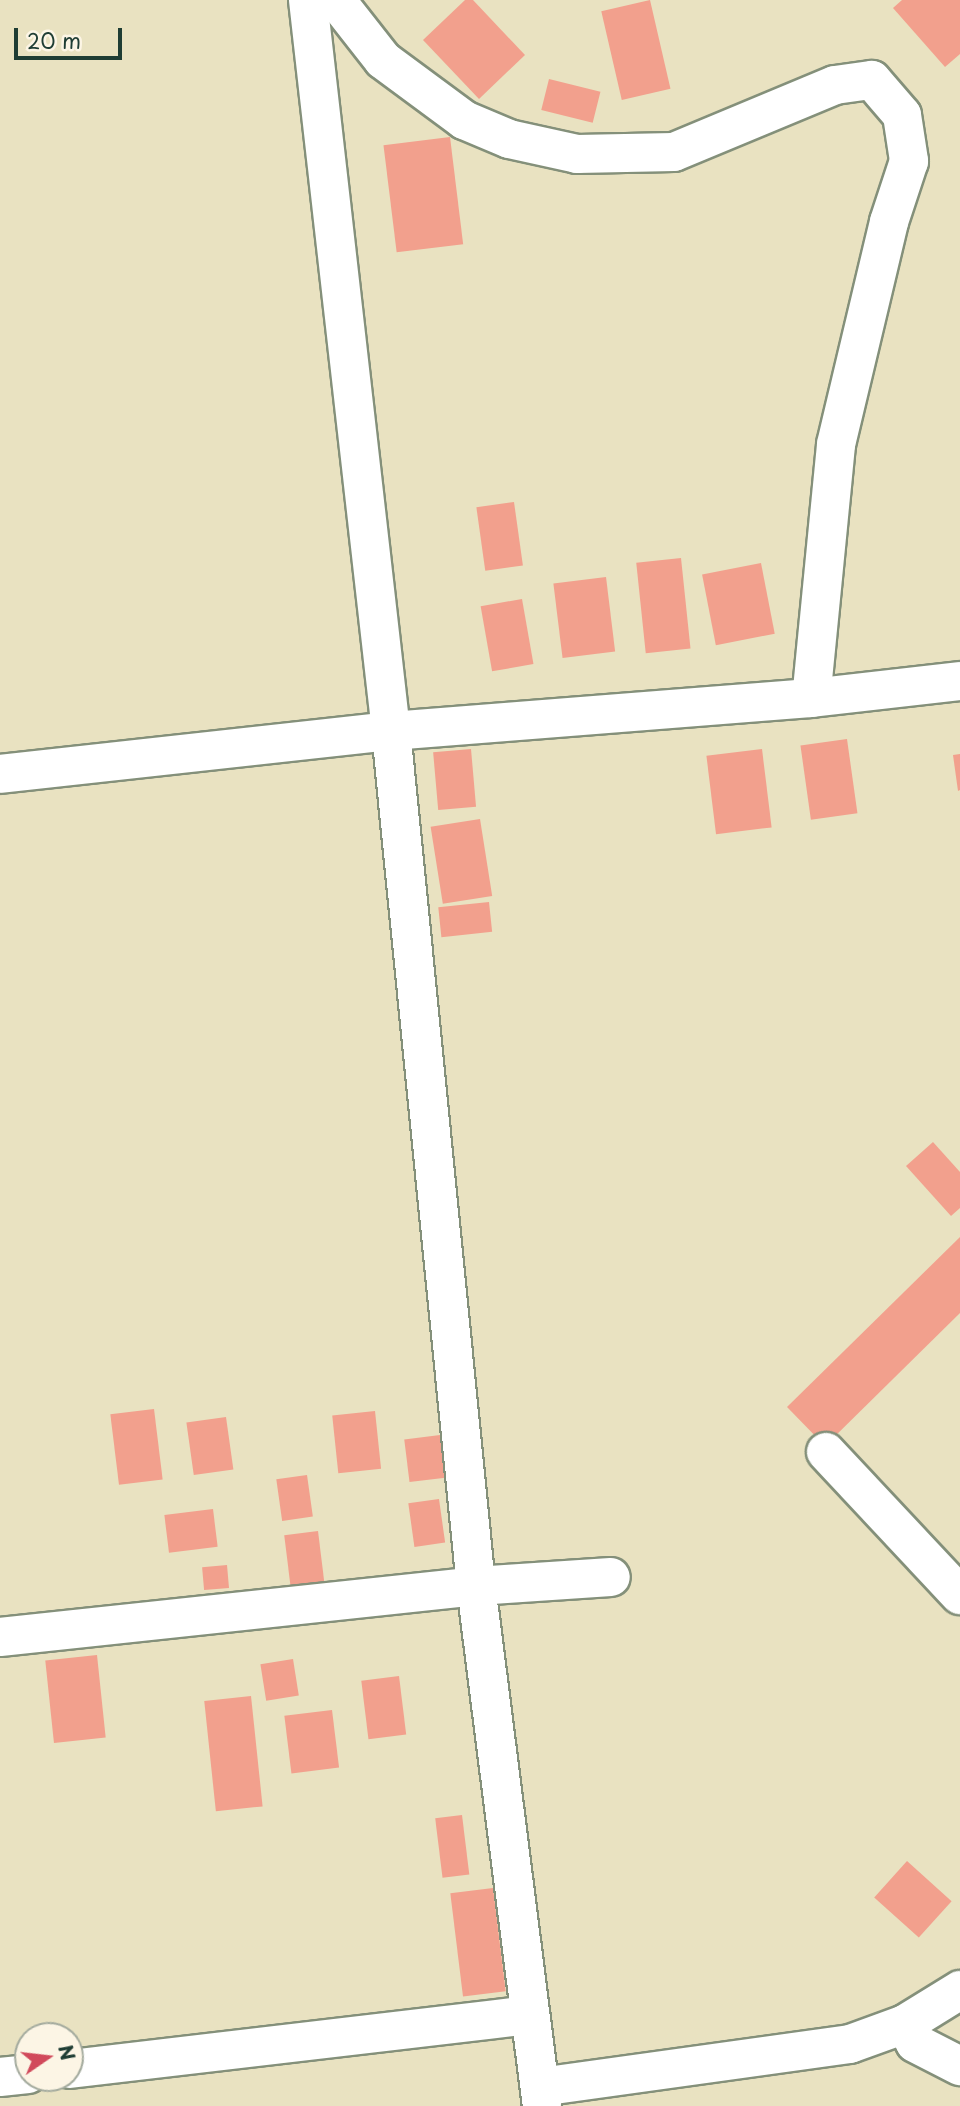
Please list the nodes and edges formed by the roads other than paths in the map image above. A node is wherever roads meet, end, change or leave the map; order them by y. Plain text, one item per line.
1 (308, 0) edge
2 (336, 0) edge
3 (960, 681) edge
4 (811, 698) junction
5 (391, 731) junction
6 (0, 774) edge
7 (826, 1452) dead end
8 (611, 1577) dead end
9 (476, 1586) junction
10 (960, 1595) edge
11 (0, 1637) edge
12 (960, 1990) edge
13 (530, 2015) junction
14 (905, 2024) junction
15 (960, 2066) edge
16 (84, 2067) edge
17 (541, 2096) edge

1 - 5 street
2 - 4 street
3 - 4 street
4 - 5 street
5 - 6 street
5 - 9 street
7 - 10 street
8 - 9 street
9 - 11 street
9 - 13 street
12 - 14 street
13 - 16 street
13 - 17 street
14 - 15 street
14 - 17 street

